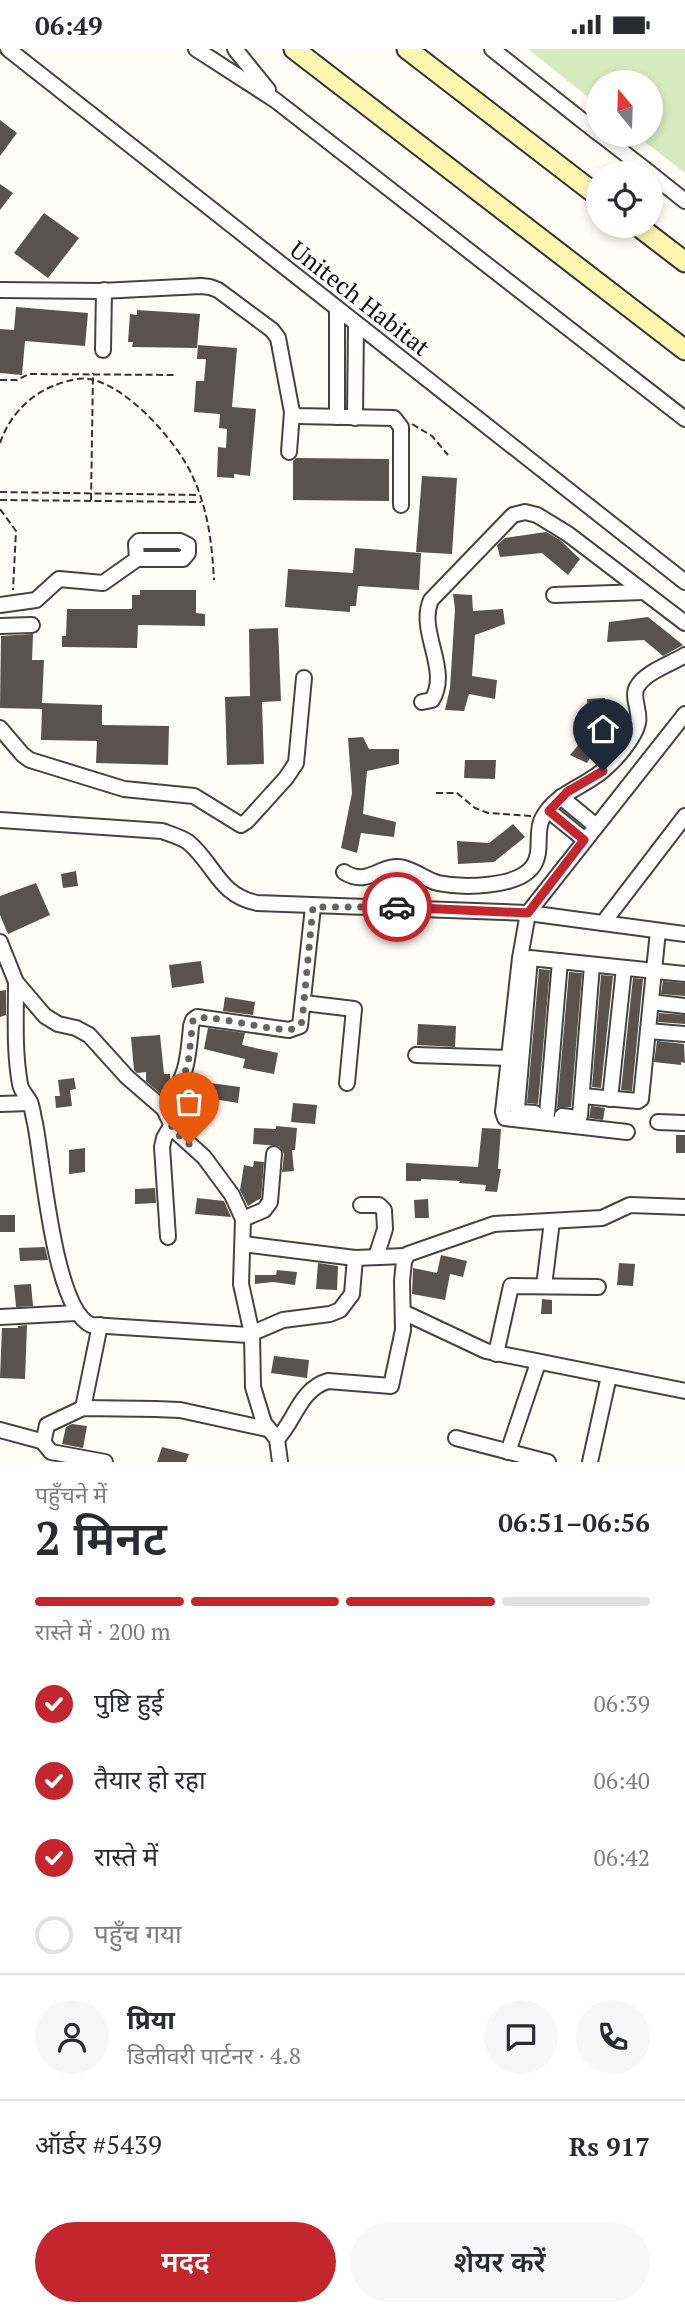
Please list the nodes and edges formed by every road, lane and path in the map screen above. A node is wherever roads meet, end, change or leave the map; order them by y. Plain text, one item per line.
1 (8, 49) edge
2 (196, 49) edge
3 (235, 49) edge
4 (295, 49) edge
5 (407, 49) edge
6 (492, 49) edge
7 (275, 100) junction
8 (586, 123) edge
9 (616, 147) edge
10 (634, 161) edge
11 (663, 184) edge
12 (586, 188) edge
13 (685, 201) edge
14 (654, 238) edge
15 (685, 262) edge
16 (0, 290) edge
17 (104, 291) junction
18 (337, 309) junction
19 (356, 324) junction
20 (103, 350) dead end
21 (685, 350) edge
22 (93, 373) junction
23 (177, 375) dead end
24 (0, 380) edge
25 (93, 380) junction
26 (292, 412) junction
27 (337, 417) junction
28 (355, 418) junction
29 (685, 419) edge
30 (399, 421) junction
31 (0, 443) edge
32 (289, 452) dead end
33 (448, 455) dead end
34 (0, 492) edge
35 (91, 493) junction
36 (200, 495) junction
37 (0, 500) edge
38 (91, 501) junction
39 (202, 502) junction
40 (401, 505) dead end
41 (0, 509) edge
42 (136, 559) dead end
43 (214, 580) dead end
44 (685, 582) edge
45 (643, 592) junction
46 (554, 595) dead end
47 (6, 604) edge
48 (685, 623) edge
49 (32, 625) dead end
50 (0, 626) edge
51 (685, 655) edge
52 (304, 678) dead end
53 (422, 702) dead end
54 (685, 714) edge
55 (0, 728) edge
56 (436, 793) dead end
57 (561, 797) junction
58 (545, 815) junction
59 (685, 816) edge
60 (0, 820) edge
61 (596, 826) junction
62 (584, 840) junction
63 (344, 872) dead end
64 (313, 907) junction
65 (528, 913) junction
66 (603, 923) junction
67 (658, 931) junction
68 (685, 934) edge
69 (0, 942) edge
70 (560, 961) junction
71 (592, 965) junction
72 (624, 968) junction
73 (654, 971) junction
74 (685, 974) edge
75 (16, 982) junction
76 (651, 1002) junction
77 (304, 1003) junction
78 (685, 1006) edge
79 (648, 1031) junction
80 (685, 1034) edge
81 (416, 1055) dead end
82 (509, 1058) junction
83 (347, 1083) dead end
84 (582, 1096) junction
85 (610, 1099) junction
86 (30, 1103) junction
87 (0, 1104) edge
88 (164, 1109) junction
89 (547, 1114) junction
90 (658, 1122) dead end
91 (685, 1123) edge
92 (172, 1126) junction
93 (627, 1132) dead end
94 (274, 1154) dead end
95 (361, 1205) dead end
96 (685, 1207) edge
97 (243, 1219) junction
98 (552, 1221) junction
99 (168, 1237) dead end
100 (243, 1244) junction
101 (405, 1256) junction
102 (376, 1257) junction
103 (355, 1258) junction
104 (544, 1286) junction
105 (598, 1287) dead end
106 (403, 1312) junction
107 (76, 1313) junction
108 (0, 1317) edge
109 (100, 1325) junction
110 (252, 1334) junction
111 (496, 1353) junction
112 (538, 1363) junction
113 (609, 1376) junction
114 (685, 1391) edge
115 (83, 1408) junction
116 (0, 1430) edge
117 (272, 1434) junction
118 (456, 1438) dead end
119 (42, 1441) junction
120 (508, 1452) junction
121 (106, 1462) edge
122 (280, 1462) edge
123 (548, 1462) edge
124 (590, 1462) edge

1 - 18 street, Unitech Habitat
2 - 7 street
3 - 7 street
4 - 21 main road
5 - 12 main road
6 - 8 street
7 - 29 street
9 - 10 street
11 - 13 street
14 - 15 main road
16 - 17 street
17 - 20 street
17 - 26 street
18 - 19 street, Unitech Habitat
18 - 27 street
19 - 28 street
19 - 44 street, Unitech Habitat
22 - 23 path
22 - 24 path
22 - 25 path
25 - 31 path
25 - 35 path
25 - 36 path
26 - 27 street
26 - 32 street
27 - 28 street
28 - 30 street
30 - 33 path
30 - 40 street
34 - 35 path
35 - 36 path
35 - 38 path
36 - 39 path
37 - 38 path
38 - 39 path
39 - 43 path
41 - 47 path
42 - 47 street
45 - 46 street
45 - 48 street
45 - 53 street
49 - 50 street
51 - 57 street
52 - 55 street
54 - 61 street
56 - 58 path
57 - 58 street
57 - 61 street
58 - 62 street
58 - 63 street
59 - 66 street
60 - 64 street
61 - 62 street
62 - 65 street
64 - 65 street
64 - 77 street
65 - 66 street
65 - 82 street
66 - 67 street
67 - 68 street
67 - 73 street
69 - 75 street
70 - 71 street
70 - 89 street
70 - 89 street
71 - 72 street
71 - 84 street
72 - 73 street
72 - 85 street
73 - 74 street
73 - 76 street
75 - 86 street
75 - 88 street
76 - 78 street
76 - 79 street
77 - 83 street
77 - 88 street
79 - 80 street
79 - 85 street
81 - 82 street
82 - 93 street
84 - 85 street
84 - 89 street
86 - 87 street
86 - 107 street
88 - 92 street
90 - 91 street
92 - 97 street
92 - 99 street
94 - 97 street
95 - 102 street
96 - 98 street
97 - 100 street
98 - 101 street
98 - 104 street
100 - 103 street
100 - 110 street
101 - 102 street
101 - 106 street
102 - 103 street
103 - 110 street
104 - 105 street
104 - 111 street
106 - 111 street
106 - 117 street
107 - 108 street
107 - 109 street
109 - 110 street
109 - 115 street
110 - 117 street
111 - 112 street
112 - 113 street
112 - 120 street
113 - 114 street
113 - 124 street
115 - 117 street
115 - 119 street
116 - 119 street
117 - 122 street
118 - 120 street
119 - 121 street
120 - 123 street

